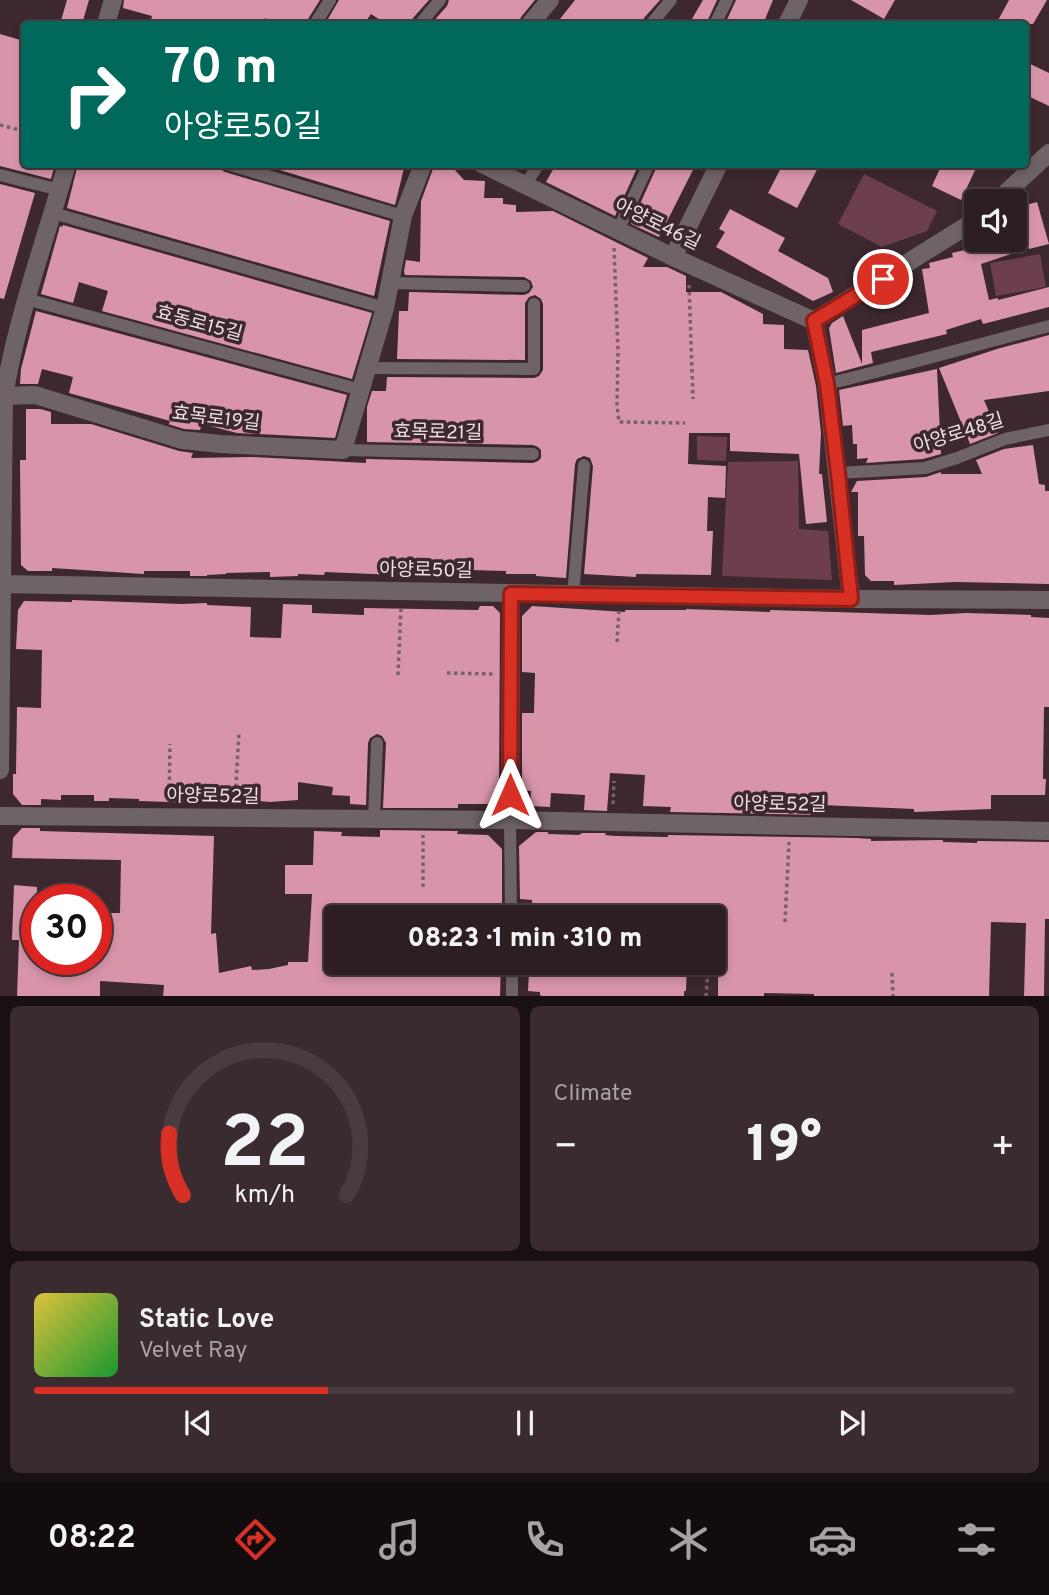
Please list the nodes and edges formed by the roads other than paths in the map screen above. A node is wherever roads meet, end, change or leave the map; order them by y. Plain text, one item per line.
1 (113, 0) edge
2 (330, 0) edge
3 (440, 0) edge
4 (550, 0) edge
5 (671, 0) edge
6 (727, 0) edge
7 (799, 0) edge
8 (107, 21) edge
9 (317, 21) edge
10 (422, 21) edge
11 (532, 21) edge
12 (654, 21) edge
13 (716, 21) edge
14 (788, 21) edge
15 (1049, 153) edge
16 (66, 168) edge
17 (241, 168) edge
18 (421, 168) edge
19 (490, 168) edge
20 (536, 168) edge
21 (647, 168) edge
22 (717, 168) edge
23 (0, 175) edge
24 (525, 185) junction
25 (1010, 189) edge
26 (60, 190) junction
27 (53, 213) junction
28 (403, 216) junction
29 (964, 227) edge
30 (616, 229) junction
31 (673, 257) junction
32 (391, 283) junction
33 (524, 286) dead end
34 (26, 299) junction
35 (534, 304) dead end
36 (385, 308) junction
37 (814, 321) junction
38 (1049, 326) edge
39 (4, 368) edge
40 (368, 368) junction
41 (827, 384) junction
42 (361, 390) junction
43 (4, 396) junction
44 (1049, 430) edge
45 (343, 450) junction
46 (533, 454) dead end
47 (584, 465) dead end
48 (838, 473) junction
49 (1, 584) edge
50 (511, 594) junction
51 (572, 595) junction
52 (851, 599) junction
53 (1049, 600) edge
54 (377, 743) dead end
55 (0, 770) edge
56 (0, 816) edge
57 (374, 819) junction
58 (510, 820) junction
59 (1049, 831) edge
60 (511, 905) edge
61 (512, 975) edge
62 (512, 996) edge

1 - 8 street
2 - 9 lane
3 - 10 lane
4 - 11 street
5 - 12 lane
6 - 13 lane
7 - 14 street
15 - 25 street
16 - 26 street
17 - 28 lane
18 - 28 street
19 - 24 street, 아양로46길
20 - 24 lane
21 - 30 lane
22 - 31 street
23 - 26 lane
24 - 30 street, 아양로46길
26 - 27 street
27 - 34 street
27 - 36 lane
28 - 32 street
29 - 37 street
30 - 31 street, 아양로46길
31 - 37 street, 아양로46길
32 - 33 lane
32 - 36 street
34 - 39 street
34 - 42 lane, 효동로15길
35 - 40 lane
36 - 40 street
37 - 41 street
38 - 41 lane
39 - 43 street
40 - 42 street
41 - 48 street
42 - 45 street
43 - 45 street, 효목로19길
43 - 49 street
44 - 48 lane, 아양로48길
45 - 46 lane, 효목로21길
47 - 51 lane
48 - 52 street
49 - 50 street, 아양로50길
49 - 55 street
50 - 51 street, 아양로50길
50 - 58 street
51 - 52 street, 아양로50길
52 - 53 street, 아양로50길
54 - 57 lane
56 - 57 street, 아양로52길
57 - 58 street, 아양로52길
58 - 59 street, 아양로52길
58 - 60 lane
61 - 62 lane

